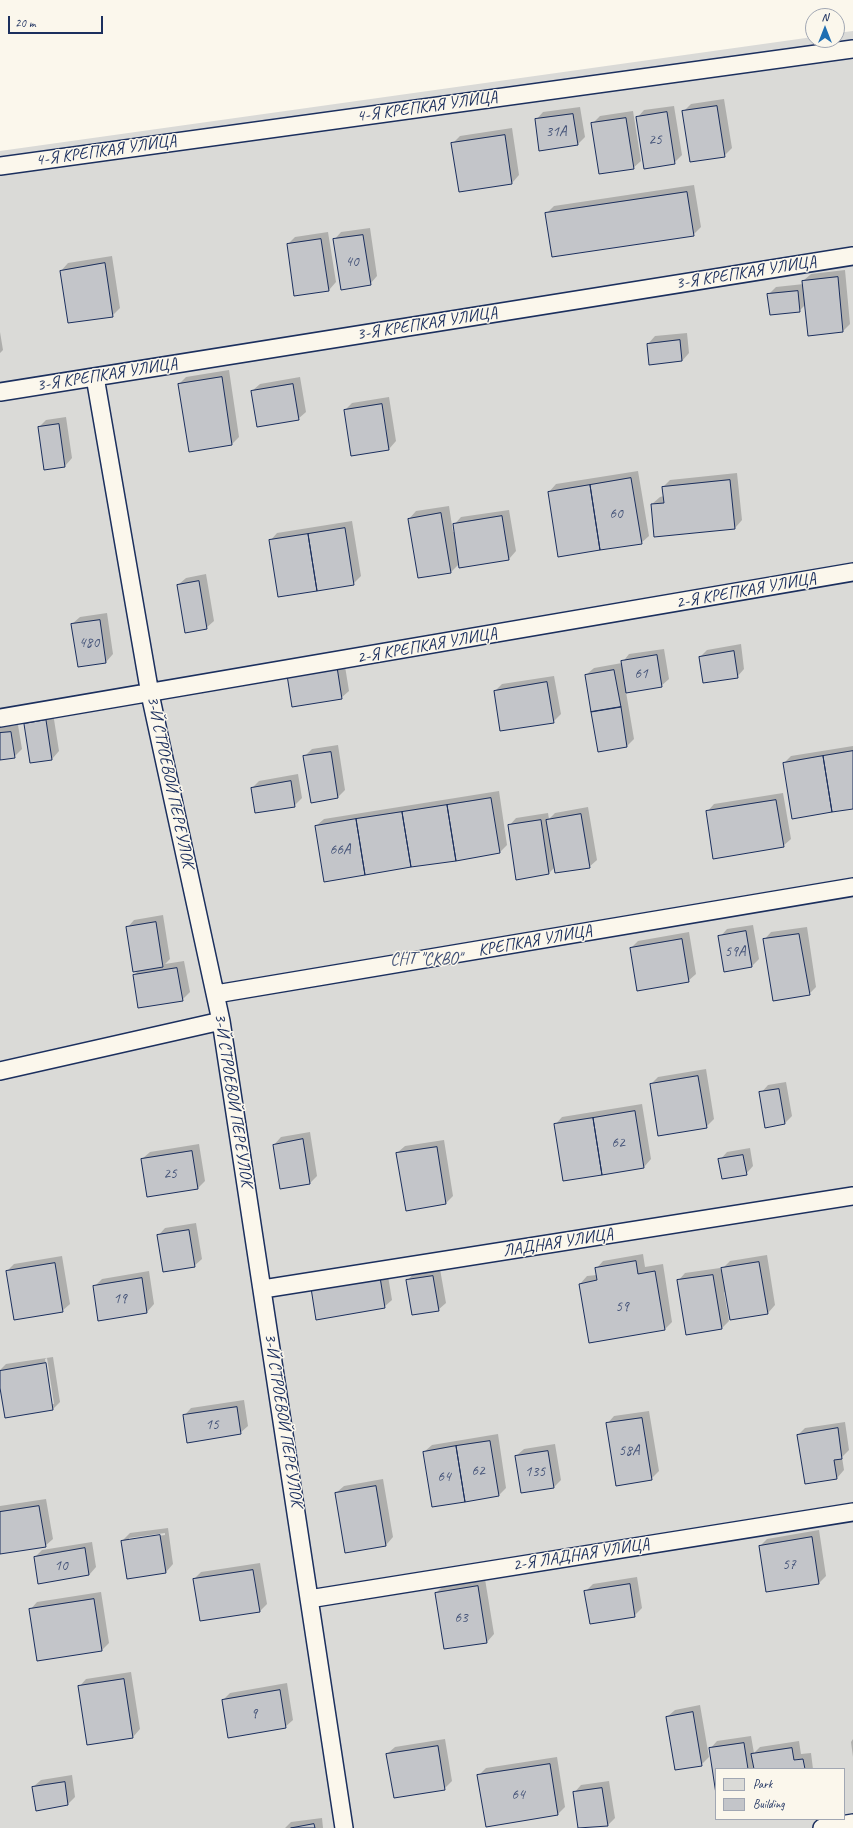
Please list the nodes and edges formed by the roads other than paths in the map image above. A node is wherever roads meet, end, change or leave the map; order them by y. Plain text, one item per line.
1 (853, 49) edge
2 (0, 166) edge
3 (853, 256) edge
4 (94, 377) junction
5 (0, 392) edge
6 (853, 572) edge
7 (150, 694) junction
8 (0, 718) edge
9 (853, 887) edge
10 (216, 994) junction
11 (221, 1021) junction
12 (0, 1071) edge
13 (853, 1196) edge
14 (263, 1289) junction
15 (853, 1512) edge
16 (309, 1599) junction
17 (853, 1823) edge
18 (344, 1828) edge
19 (822, 1828) edge

1 - 2 lane, 4-Я КРЕПКАЯ УЛИЦА
3 - 4 lane, 3-Я КРЕПКАЯ УЛИЦА
4 - 5 lane, 3-Я КРЕПКАЯ УЛИЦА
4 - 7 lane, 3-Й СТРОЕВОЙ ПЕРЕУЛОК
6 - 7 lane, 2-Я КРЕПКАЯ УЛИЦА
7 - 8 lane, 2-Я КРЕПКАЯ УЛИЦА
7 - 10 lane, 3-Й СТРОЕВОЙ ПЕРЕУЛОК
9 - 10 lane, КРЕПКАЯ УЛИЦА
10 - 11 lane, 3-Й СТРОЕВОЙ ПЕРЕУЛОК
11 - 12 lane
11 - 14 lane, 3-Й СТРОЕВОЙ ПЕРЕУЛОК
13 - 14 lane, ЛАДНАЯ УЛИЦА
14 - 16 lane, 3-Й СТРОЕВОЙ ПЕРЕУЛОК
15 - 16 lane, 2-Я ЛАДНАЯ УЛИЦА
16 - 18 lane, 3-Й СТРОЕВОЙ ПЕРЕУЛОК
17 - 19 lane

